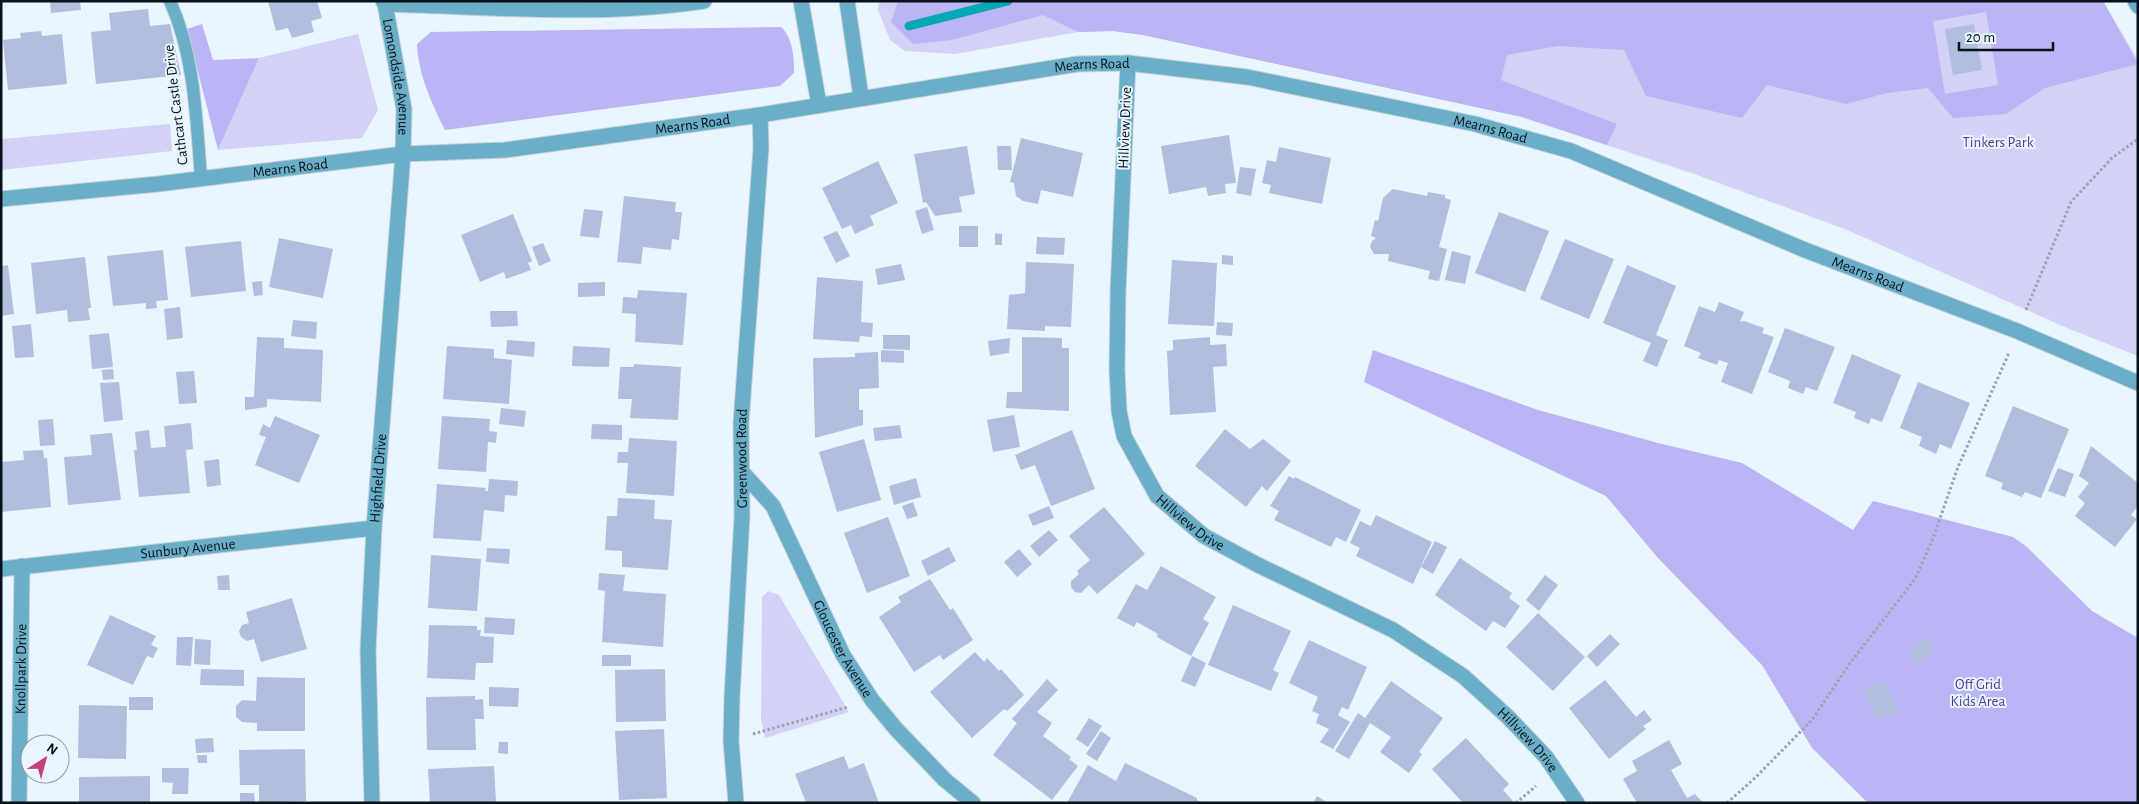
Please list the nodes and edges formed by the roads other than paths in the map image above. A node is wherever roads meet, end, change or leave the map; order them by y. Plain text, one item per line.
1 (170, 1) edge
2 (704, 1) edge
3 (801, 1) edge
4 (847, 1) edge
5 (2135, 1) edge
6 (384, 3) edge
7 (2138, 6) edge
8 (1128, 63) junction
9 (861, 97) junction
10 (819, 105) junction
11 (760, 115) junction
12 (403, 154) junction
13 (200, 177) junction
14 (1, 199) edge
15 (2138, 383) edge
16 (742, 472) junction
17 (374, 528) junction
18 (22, 566) junction
19 (1, 569) edge
20 (18, 803) edge
21 (372, 803) edge
22 (736, 803) edge
23 (973, 803) edge
24 (1577, 803) edge

1 - 13 lane, Cathcart Castle Drive
2 - 6 street
3 - 10 street
4 - 9 street
5 - 7 street
6 - 12 street, Lomondside Avenue
8 - 9 street, Mearns Road
8 - 15 street, Mearns Road
8 - 24 street, Hillview Drive
9 - 10 street, Mearns Road
10 - 11 street, Mearns Road
11 - 12 street, Mearns Road
11 - 16 street, Greenwood Road
12 - 13 street, Mearns Road
12 - 17 street, Highfield Drive
13 - 14 street, Mearns Road
16 - 22 street, Greenwood Road
16 - 23 street, Gloucester Avenue
17 - 18 street, Sunbury Avenue
17 - 21 street, Highfield Drive
18 - 19 street, Sunbury Avenue
18 - 20 street, Knollpark Drive

